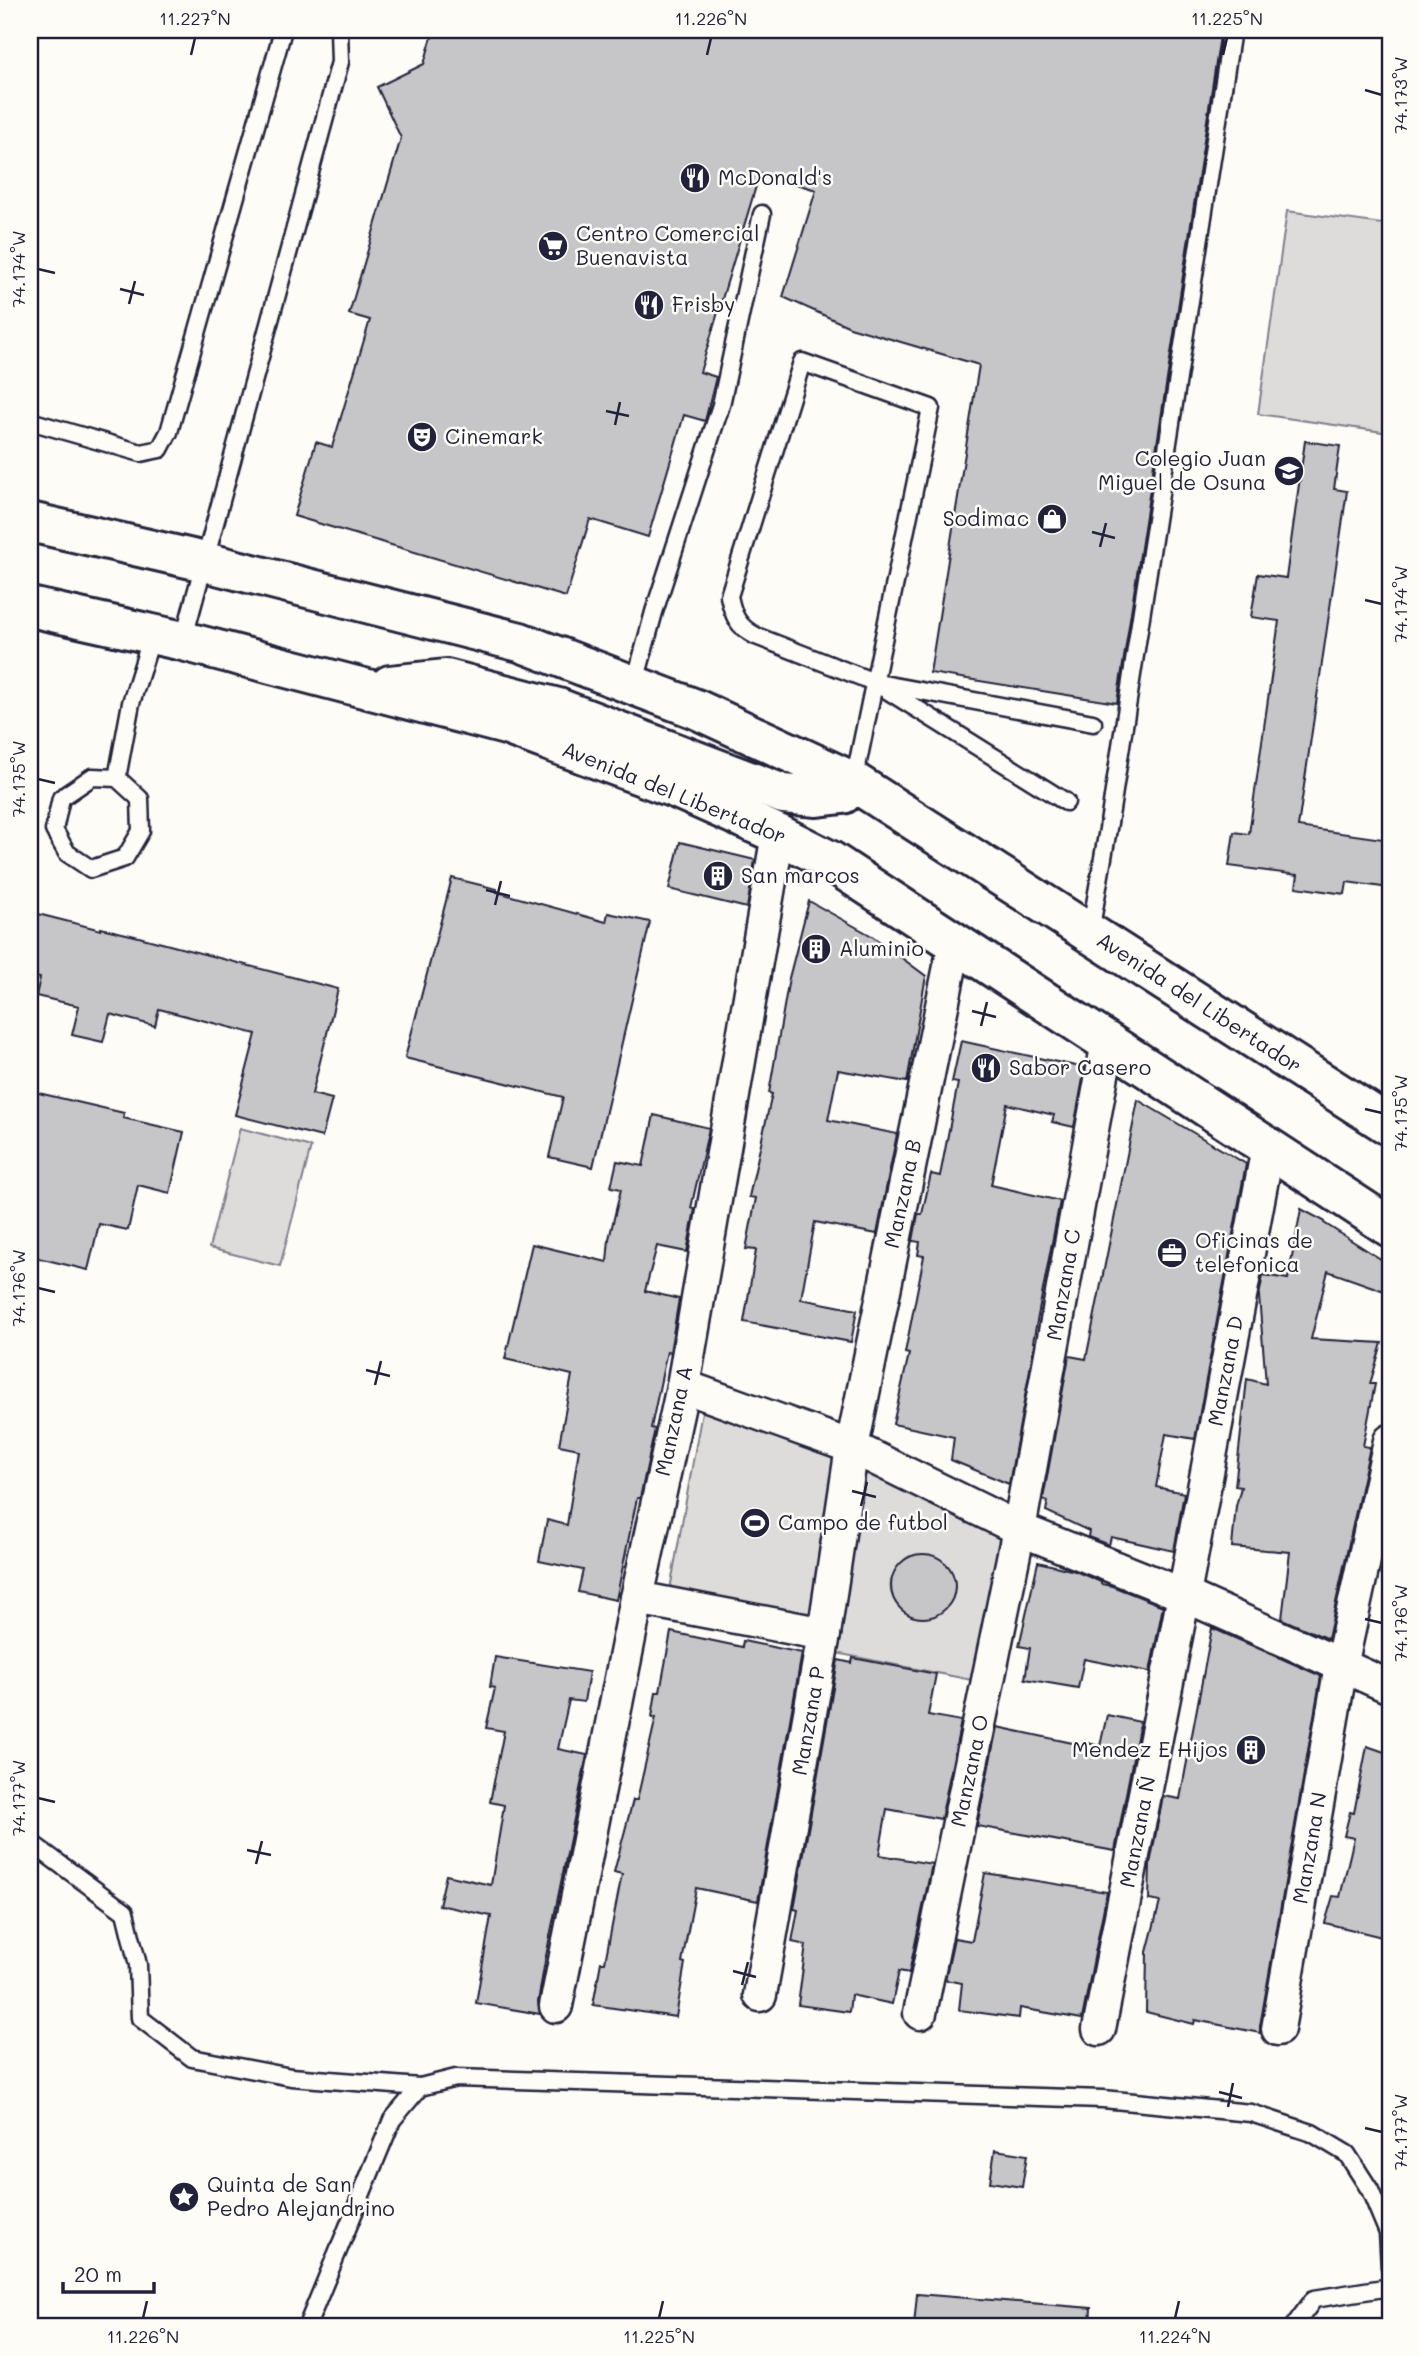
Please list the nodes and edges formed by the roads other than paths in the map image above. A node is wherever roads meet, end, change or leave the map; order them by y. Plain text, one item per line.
1 (283, 30) edge
2 (340, 30) edge
3 (1232, 30) edge
4 (762, 214) dead end
5 (30, 421) edge
6 (30, 522) edge
7 (205, 562) junction
8 (30, 607) edge
9 (168, 639) junction
10 (874, 682) junction
11 (634, 686) junction
12 (363, 688) junction
13 (1093, 723) dead end
14 (117, 778) junction
15 (854, 782) junction
16 (1066, 802) dead end
17 (778, 834) junction
18 (1090, 933) junction
19 (955, 942) junction
20 (1108, 1042) junction
21 (1390, 1126) edge
22 (1268, 1147) junction
23 (1390, 1227) edge
24 (683, 1385) junction
25 (1390, 1441) edge
26 (852, 1447) junction
27 (1019, 1528) junction
28 (1184, 1595) junction
29 (637, 1598) junction
30 (824, 1634) junction
31 (1341, 1666) junction
32 (1390, 1687) edge
33 (30, 1842) edge
34 (760, 1995) dead end
35 (556, 2006) dead end
36 (920, 2013) dead end
37 (1099, 2029) dead end
38 (1278, 2029) dead end
39 (420, 2087) junction
40 (1390, 2266) edge
41 (1390, 2287) edge
42 (307, 2326) edge
43 (1294, 2326) edge

1 - 5 lane
2 - 7 lane
3 - 18 lane
4 - 11 lane
6 - 7 main road, Avenida del Libertador
7 - 9 lane
7 - 11 main road, Avenida del Libertador
8 - 9 main road, Avenida del Libertador
9 - 12 main road, Avenida del Libertador
9 - 14 lane
10 - 10 lane
10 - 13 lane
10 - 15 lane
10 - 16 lane
11 - 15 main road, Avenida del Libertador
12 - 15 main road
12 - 17 main road, Avenida del Libertador
14 - 14 lane
15 - 18 main road, Avenida del Libertador
17 - 19 main road, Avenida del Libertador
17 - 24 street, Manzana A
18 - 21 main road, Avenida del Libertador
19 - 20 main road, Avenida del Libertador
19 - 26 street, Manzana B
20 - 22 main road, Avenida del Libertador
20 - 27 street, Manzana C
22 - 23 main road, Avenida del Libertador
22 - 28 street, Manzana D
24 - 26 street
24 - 29 street, Manzana A
25 - 31 street, Manzana N
26 - 27 street
26 - 30 street, Manzana P
27 - 28 street
27 - 36 street, Manzana O
28 - 31 street
28 - 37 street, Manzana Ñ
29 - 30 street
29 - 35 street, Manzana A
30 - 34 street, Manzana P
31 - 32 street
31 - 38 street, Manzana N
33 - 39 lane
39 - 40 lane
39 - 42 lane
41 - 43 lane

